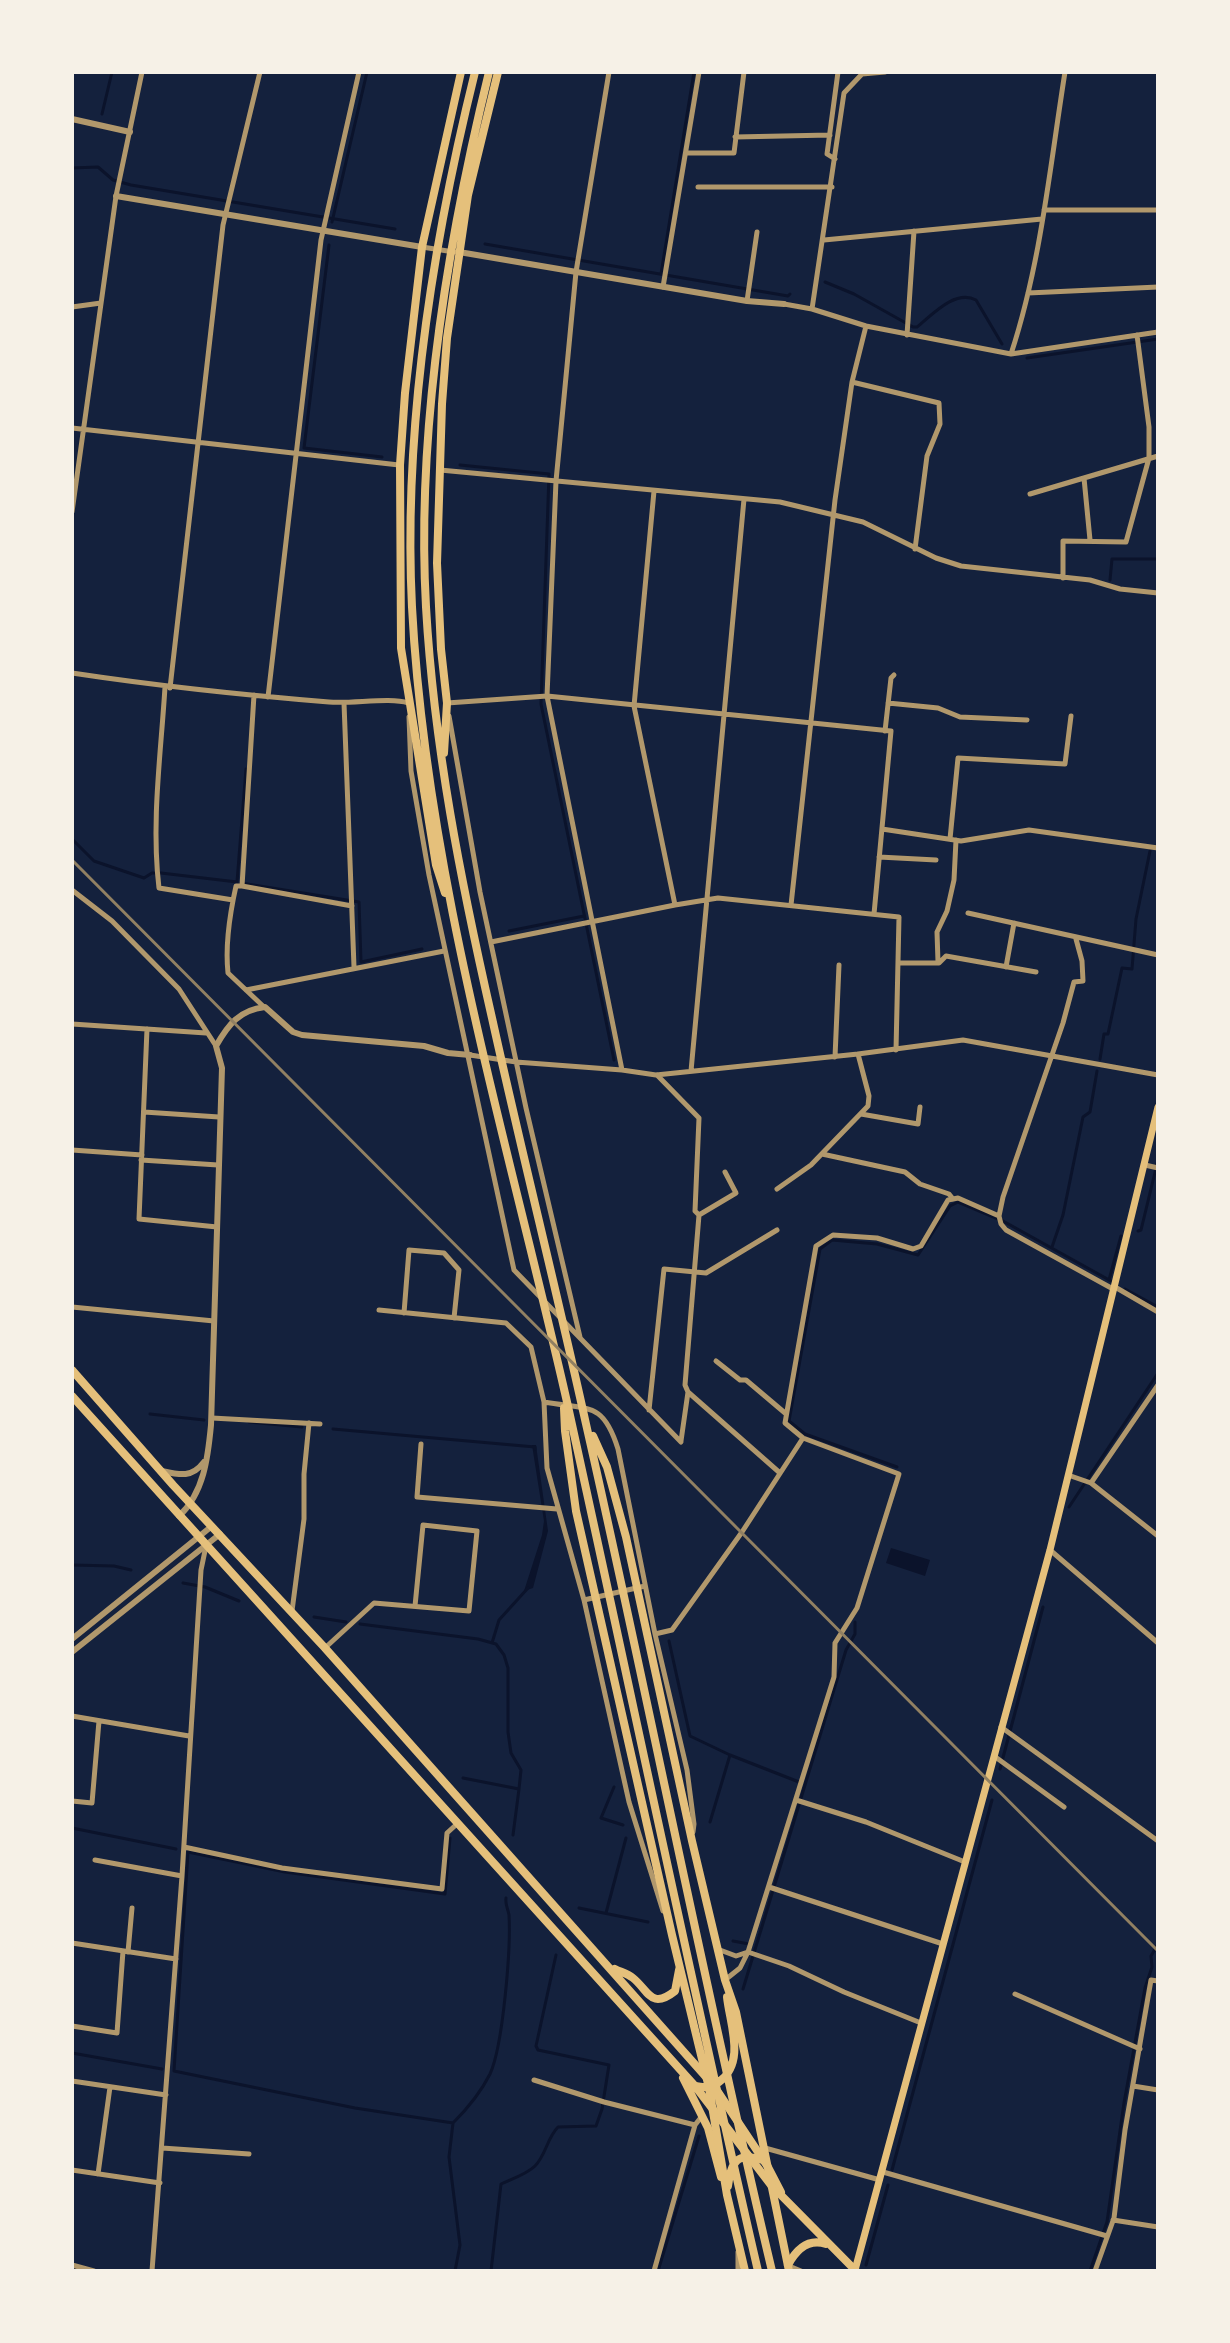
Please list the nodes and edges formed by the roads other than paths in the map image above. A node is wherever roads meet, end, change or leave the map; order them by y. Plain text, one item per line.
1 (142, 72) edge
2 (260, 72) edge
3 (359, 72) edge
4 (461, 72) edge
5 (475, 72) edge
6 (489, 72) edge
7 (498, 72) edge
8 (609, 72) edge
9 (699, 72) edge
10 (744, 72) edge
11 (837, 72) edge
12 (885, 72) edge
13 (1065, 72) edge
14 (72, 119) edge
15 (130, 132) junction
16 (830, 135) junction
17 (735, 137) junction
18 (686, 153) junction
19 (835, 159) junction
20 (698, 187) dead end
21 (832, 187) junction
22 (116, 196) junction
23 (1044, 210) junction
24 (1158, 210) edge
25 (225, 214) junction
26 (1042, 219) junction
27 (323, 230) junction
28 (914, 231) junction
29 (757, 232) dead end
30 (824, 240) junction
31 (422, 247) junction
32 (459, 252) junction
33 (576, 272) junction
34 (663, 287) junction
35 (1158, 287) edge
36 (1028, 293) junction
37 (747, 301) junction
38 (101, 303) junction
39 (784, 304) joint
40 (72, 307) edge
41 (812, 309) junction
42 (866, 326) junction
43 (907, 329) junction
44 (1158, 332) edge
45 (1137, 340) junction
46 (1011, 354) junction
47 (852, 382) junction
48 (72, 428) edge
49 (84, 430) junction
50 (200, 444) junction
51 (296, 455) junction
52 (1158, 456) edge
53 (1149, 458) junction
54 (400, 465) junction
55 (439, 470) junction
56 (1084, 478) junction
57 (551, 480) junction
58 (654, 491) junction
59 (1030, 494) dead end
60 (744, 499) junction
61 (72, 512) edge
62 (833, 515) junction
63 (1090, 540) junction
64 (915, 549) junction
65 (1063, 578) junction
66 (1158, 593) edge
67 (72, 673) edge
68 (894, 675) dead end
69 (167, 687) junction
70 (254, 695) junction
71 (268, 697) junction
72 (543, 697) junction
73 (408, 701) junction
74 (344, 703) junction
75 (447, 703) junction
76 (888, 703) junction
77 (634, 706) junction
78 (725, 715) junction
79 (1071, 716) dead end
80 (1027, 720) dead end
81 (810, 723) junction
82 (885, 731) junction
83 (444, 785) junction
84 (882, 829) junction
85 (953, 840) junction
86 (1158, 848) edge
87 (879, 857) junction
88 (936, 860) dead end
89 (242, 884) junction
90 (72, 890) edge
91 (233, 900) junction
92 (706, 900) junction
93 (352, 902) junction
94 (675, 905) junction
95 (791, 905) junction
96 (968, 913) dead end
97 (874, 914) junction
98 (588, 922) junction
99 (1014, 923) junction
100 (458, 934) junction
101 (1076, 939) junction
102 (491, 942) junction
103 (444, 951) junction
104 (1158, 955) edge
105 (899, 963) junction
106 (939, 963) junction
107 (839, 965) dead end
108 (354, 967) junction
109 (1006, 967) junction
110 (1036, 972) dead end
111 (246, 990) junction
112 (265, 1007) junction
113 (72, 1024) edge
114 (147, 1029) junction
115 (207, 1033) junction
116 (216, 1046) junction
117 (896, 1050) junction
118 (858, 1054) junction
119 (470, 1055) junction
120 (835, 1057) junction
121 (1049, 1057) junction
122 (516, 1062) junction
123 (622, 1070) junction
124 (691, 1071) junction
125 (656, 1075) junction
126 (1158, 1075) edge
127 (920, 1107) dead end
128 (1158, 1107) edge
129 (144, 1112) junction
130 (860, 1114) junction
131 (219, 1117) junction
132 (72, 1150) edge
133 (822, 1154) junction
134 (142, 1158) junction
135 (218, 1165) junction
136 (1152, 1166) edge
137 (725, 1172) dead end
138 (777, 1189) dead end
139 (953, 1199) junction
140 (699, 1215) junction
141 (1000, 1219) junction
142 (217, 1227) junction
143 (777, 1230) dead end
144 (694, 1272) junction
145 (1114, 1288) junction
146 (72, 1307) edge
147 (379, 1310) dead end
148 (1158, 1312) edge
149 (404, 1313) junction
150 (454, 1318) junction
151 (215, 1321) junction
152 (580, 1337) junction
153 (716, 1361) dead end
154 (72, 1370) edge
155 (1158, 1385) edge
156 (563, 1387) junction
157 (688, 1392) junction
158 (72, 1396) edge
159 (544, 1402) junction
160 (649, 1411) junction
161 (786, 1414) junction
162 (585, 1417) junction
163 (212, 1418) junction
164 (309, 1423) junction
165 (320, 1424) dead end
166 (803, 1438) junction
167 (421, 1444) dead end
168 (207, 1457) junction
169 (162, 1471) junction
170 (780, 1473) junction
171 (1068, 1475) junction
172 (1087, 1482) junction
173 (192, 1504) junction
174 (557, 1509) junction
175 (179, 1516) junction
176 (212, 1526) junction
177 (220, 1534) junction
178 (1158, 1536) edge
179 (199, 1537) junction
180 (206, 1545) junction
181 (1050, 1550) junction
182 (645, 1586) junction
183 (584, 1600) junction
184 (415, 1606) junction
185 (292, 1612) junction
186 (655, 1634) junction
187 (72, 1639) edge
188 (1158, 1643) edge
189 (325, 1648) junction
190 (72, 1652) edge
191 (72, 1716) edge
192 (99, 1721) junction
193 (1006, 1731) junction
194 (189, 1736) junction
195 (998, 1759) junction
196 (72, 1801) edge
197 (799, 1801) junction
198 (1064, 1807) dead end
199 (458, 1823) junction
200 (692, 1841) junction
201 (1158, 1841) edge
202 (184, 1847) junction
203 (95, 1860) dead end
204 (965, 1862) junction
205 (182, 1876) junction
206 (773, 1888) junction
207 (132, 1908) dead end
208 (672, 1935) junction
209 (72, 1943) edge
210 (943, 1944) junction
211 (718, 1948) junction
212 (751, 1949) junction
213 (125, 1951) junction
214 (176, 1959) junction
215 (679, 1961) junction
216 (608, 1965) junction
217 (725, 1980) junction
218 (1158, 1981) edge
219 (1015, 1994) dead end
220 (922, 2023) junction
221 (72, 2026) edge
222 (1137, 2048) junction
223 (675, 2064) junction
224 (706, 2076) junction
225 (534, 2080) dead end
226 (72, 2081) edge
227 (695, 2086) junction
228 (1133, 2086) junction
229 (110, 2087) junction
230 (712, 2087) junction
231 (1158, 2090) edge
232 (166, 2095) junction
233 (715, 2114) junction
234 (702, 2116) junction
235 (695, 2125) junction
236 (162, 2148) junction
237 (765, 2148) junction
238 (249, 2154) dead end
239 (747, 2156) junction
240 (766, 2164) junction
241 (72, 2170) edge
242 (98, 2174) junction
243 (882, 2176) junction
244 (160, 2183) junction
245 (771, 2185) junction
246 (727, 2195) junction
247 (785, 2200) junction
248 (1113, 2220) junction
249 (1158, 2227) edge
250 (1104, 2235) junction
251 (737, 2241) junction
252 (830, 2246) junction
253 (72, 2265) edge
254 (789, 2268) edge
255 (94, 2271) edge
256 (152, 2271) edge
257 (654, 2271) edge
258 (738, 2271) edge
259 (745, 2271) edge
260 (758, 2271) edge
261 (772, 2271) edge
262 (801, 2271) edge
263 (855, 2271) edge
264 (1095, 2271) edge

1 - 15 street
2 - 25 street
3 - 27 street
4 - 31 main road
5 - 100 main road
6 - 83 main road
7 - 32 main road
8 - 33 street
9 - 18 street
10 - 17 street
11 - 16 street
12 - 19 street
13 - 23 street
14 - 15 street
15 - 22 street
16 - 17 street
16 - 19 street
17 - 18 street
18 - 34 street
19 - 21 street
20 - 21 street
21 - 30 street
22 - 25 street
22 - 38 street
23 - 24 street
23 - 26 street
25 - 27 street
25 - 50 street
26 - 28 street
26 - 36 street
27 - 31 street
27 - 51 street
28 - 30 street
28 - 43 street
29 - 37 street
30 - 41 street
31 - 32 street
31 - 54 main road
32 - 33 street
32 - 55 main road
33 - 34 street
33 - 57 street
34 - 37 street
35 - 36 street
36 - 46 street
37 - 39 street
38 - 40 street
38 - 49 street
39 - 41 street
41 - 42 street
42 - 43 street
42 - 47 street
43 - 46 street
44 - 45 street
45 - 46 street
45 - 53 street
47 - 62 street
47 - 64 street
48 - 49 street
49 - 50 street
49 - 61 street
50 - 51 street
50 - 69 street
51 - 54 street
51 - 71 street
52 - 53 street
53 - 56 street
53 - 63 street
54 - 73 main road
55 - 57 street
55 - 75 main road
56 - 59 street
56 - 63 street
57 - 58 street
57 - 72 street
58 - 60 street
58 - 77 street
60 - 62 street
60 - 78 street
62 - 64 street
62 - 81 street
63 - 65 street
64 - 65 street
65 - 66 street
67 - 69 street
68 - 76 street
69 - 70 street
69 - 91 street
70 - 71 street
70 - 89 street
71 - 74 street
72 - 75 street
72 - 77 street
72 - 98 street
73 - 74 street
73 - 100 main road
73 - 103 street
74 - 93 street
75 - 83 main road
75 - 102 street
76 - 80 street
76 - 82 street
77 - 78 street
77 - 94 street
78 - 81 street
78 - 92 street
79 - 85 street
81 - 82 street
81 - 95 street
82 - 84 street
83 - 162 main road
84 - 85 street
84 - 87 street
85 - 86 street
85 - 106 street
87 - 88 street
87 - 97 street
89 - 91 street
89 - 93 street
90 - 115 street
91 - 111 street
92 - 94 street
92 - 95 street
92 - 124 street
93 - 108 street
94 - 98 street
95 - 97 street
96 - 99 street
97 - 105 street
98 - 102 street
98 - 123 street
99 - 101 street
99 - 109 street
100 - 156 main road
101 - 104 street
101 - 121 street
102 - 122 street
103 - 108 street
103 - 119 street
105 - 106 street
105 - 117 street
106 - 109 street
107 - 120 street
108 - 111 street
109 - 110 street
111 - 112 street
112 - 116 street
112 - 119 street
113 - 114 street
114 - 115 street
114 - 129 street
115 - 116 street
116 - 131 street
117 - 118 street
117 - 121 street
118 - 120 street
118 - 130 street
119 - 122 street
119 - 152 street
120 - 124 street
121 - 126 street
121 - 141 street
122 - 123 street
122 - 152 street
123 - 125 street
124 - 125 street
125 - 140 street
127 - 130 street
128 - 136 main road
129 - 131 street
129 - 134 street
130 - 133 street
131 - 135 street
132 - 134 street
133 - 138 street
133 - 139 street
134 - 135 street
134 - 142 street
135 - 142 street
136 - 145 main road
137 - 140 street
139 - 141 street
139 - 161 street
140 - 144 street
141 - 145 street
142 - 151 street
143 - 144 street
144 - 157 street
144 - 160 street
145 - 148 street
145 - 171 main road
146 - 151 street
147 - 149 street
149 - 150 street
149 - 150 street
150 - 159 street
151 - 163 street
152 - 160 street
153 - 161 street
154 - 169 main road
155 - 172 street
156 - 208 main road
156 - 260 main road
157 - 160 street
157 - 170 street
158 - 175 main road
159 - 174 street
159 - 182 street
161 - 166 street
162 - 200 main road
162 - 261 main road
163 - 164 street
163 - 168 street
164 - 165 street
164 - 185 street
166 - 170 street
166 - 197 street
167 - 174 street
168 - 169 street
168 - 173 street
169 - 173 main road
170 - 186 street
171 - 172 street
171 - 181 main road
172 - 178 street
173 - 175 street
173 - 176 main road
174 - 183 street
175 - 179 main road
176 - 177 main road
176 - 179 street
177 - 180 street
177 - 185 main road
179 - 180 main road
179 - 187 street
180 - 190 street
180 - 194 street
180 - 199 main road
181 - 188 street
181 - 193 main road
182 - 183 street
182 - 186 street
183 - 208 street
184 - 184 street
184 - 189 street
185 - 189 main road
186 - 200 street
189 - 216 main road
191 - 192 street
192 - 194 street
192 - 196 street
193 - 195 main road
193 - 201 street
194 - 202 street
195 - 198 street
195 - 204 main road
197 - 204 street
197 - 206 street
199 - 202 street
199 - 223 main road
200 - 211 main road
202 - 205 street
203 - 205 street
204 - 210 main road
205 - 214 street
206 - 210 street
206 - 212 street
207 - 213 street
208 - 215 main road
209 - 213 street
210 - 220 main road
211 - 212 street
211 - 217 main road
212 - 217 street
212 - 220 street
213 - 214 street
213 - 221 street
214 - 232 street
215 - 216 main road
215 - 224 main road
216 - 224 main road
217 - 230 main road
217 - 237 main road
218 - 222 street
219 - 222 street
220 - 243 main road
222 - 228 street
223 - 227 main road
223 - 234 main road
224 - 230 main road
225 - 235 street
226 - 229 street
227 - 230 main road
227 - 233 main road
228 - 231 street
228 - 248 street
229 - 232 street
229 - 242 street
230 - 233 main road
230 - 240 main road
232 - 236 street
233 - 239 main road
233 - 246 main road
234 - 235 street
234 - 246 main road
235 - 257 street
236 - 238 street
236 - 244 street
237 - 240 main road
237 - 243 street
239 - 240 main road
239 - 245 main road
239 - 246 main road
240 - 245 main road
240 - 247 main road
241 - 242 street
242 - 244 street
243 - 250 street
243 - 263 main road
244 - 256 street
245 - 247 main road
245 - 254 main road
246 - 251 main road
247 - 252 main road
248 - 249 street
248 - 250 street
250 - 264 street
251 - 258 street
251 - 259 main road
252 - 254 main road
252 - 263 main road
253 - 255 street
254 - 262 street

